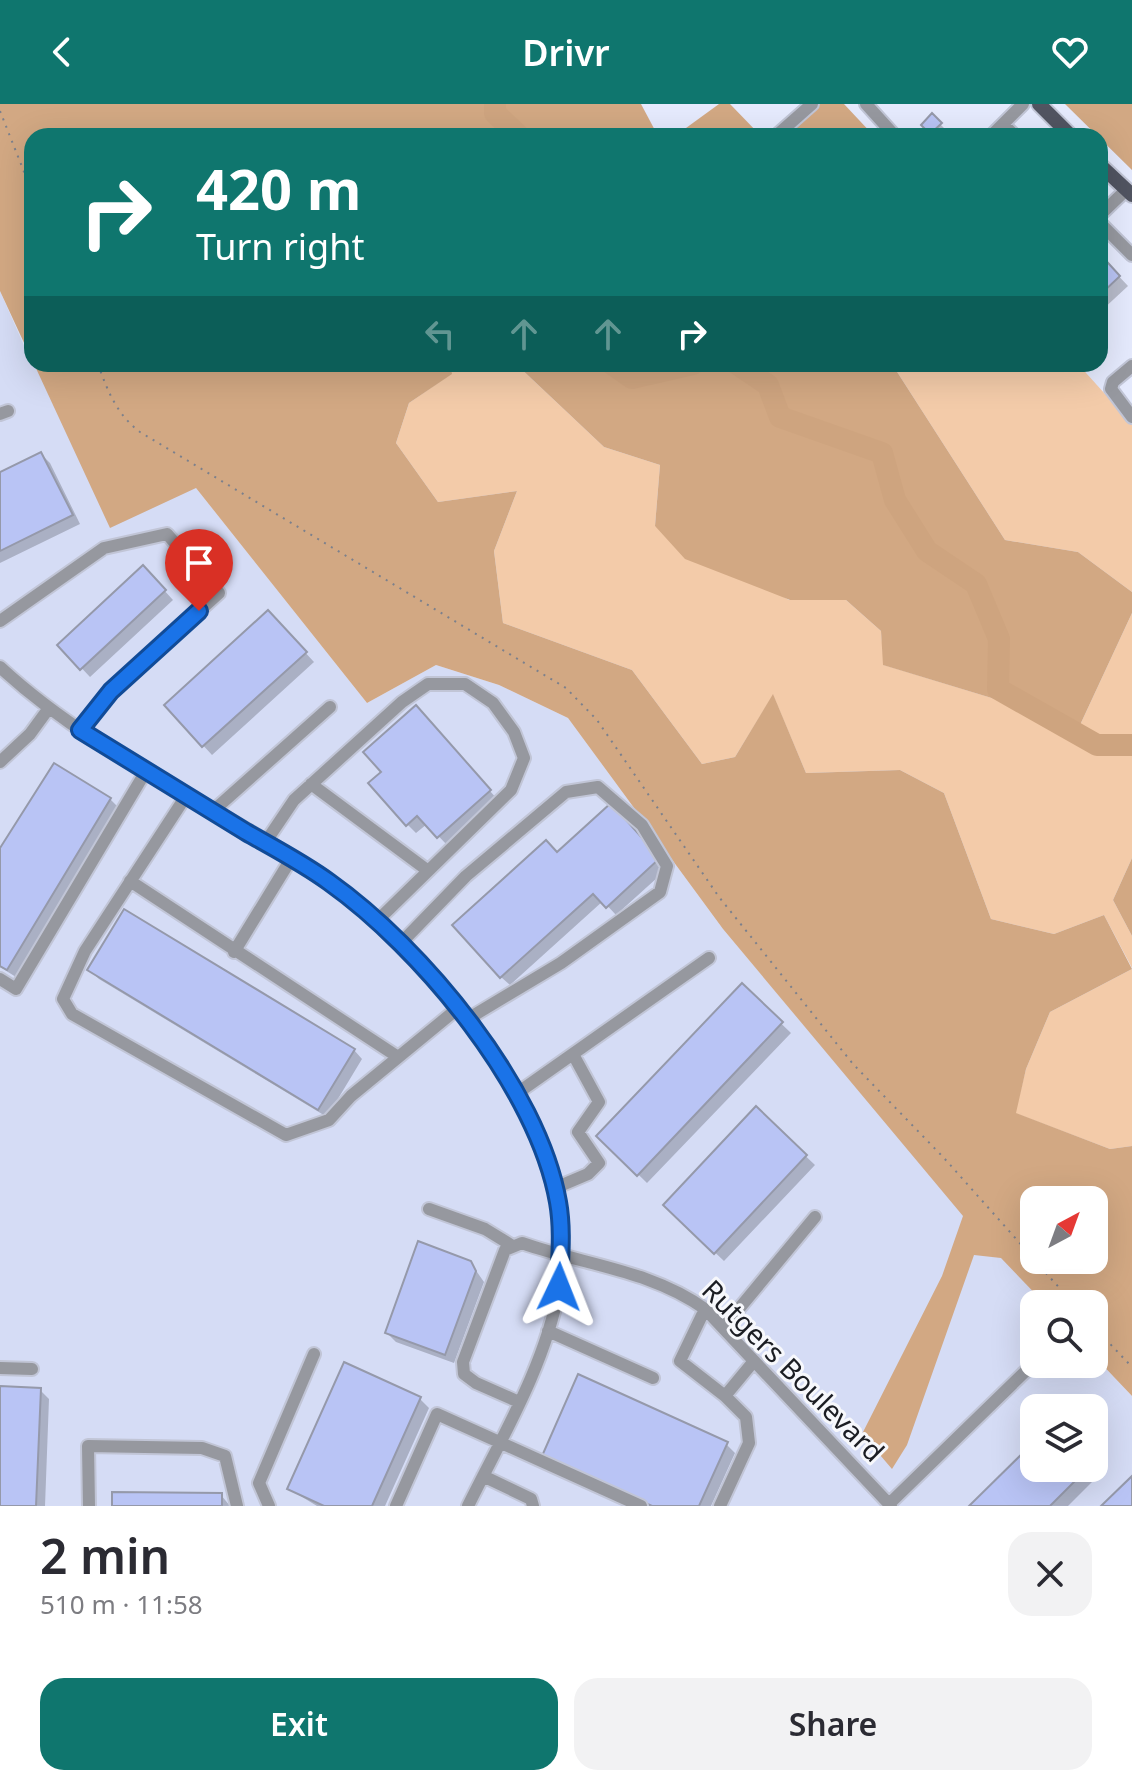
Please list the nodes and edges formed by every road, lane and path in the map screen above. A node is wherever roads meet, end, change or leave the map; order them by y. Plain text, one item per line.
1 (812, 104) edge
2 (866, 104) edge
3 (1023, 104) edge
4 (1039, 104) edge
5 (0, 111) edge
6 (1003, 124) junction
7 (785, 128) edge
8 (888, 128) edge
9 (999, 128) edge
10 (1007, 128) edge
11 (1063, 128) edge
12 (24, 172) edge
13 (1108, 173) edge
14 (1129, 193) edge
15 (1108, 209) edge
16 (1108, 231) edge
17 (1132, 255) edge
18 (1132, 366) edge
19 (1132, 417) edge
20 (0, 621) edge
21 (0, 667) edge
22 (330, 707) dead end
23 (49, 708) junction
24 (80, 730) junction
25 (0, 762) edge
26 (146, 771) junction
27 (311, 784) junction
28 (186, 796) junction
29 (213, 811) junction
30 (265, 843) junction
31 (291, 859) junction
32 (427, 870) junction
33 (130, 881) junction
34 (376, 922) junction
35 (401, 943) junction
36 (234, 952) junction
37 (709, 958) dead end
38 (0, 979) edge
39 (457, 1009) junction
40 (466, 1020) junction
41 (574, 1056) junction
42 (398, 1057) junction
43 (516, 1094) junction
44 (555, 1188) junction
45 (429, 1209) dead end
46 (815, 1217) dead end
47 (511, 1245) junction
48 (560, 1257) junction
49 (1047, 1274) edge
50 (1062, 1290) edge
51 (705, 1309) junction
52 (723, 1328) junction
53 (548, 1331) junction
54 (1108, 1342) edge
55 (314, 1354) dead end
56 (754, 1361) junction
57 (1132, 1367) edge
58 (0, 1368) edge
59 (32, 1369) dead end
60 (1020, 1377) edge
61 (653, 1378) dead end
62 (725, 1396) junction
63 (519, 1402) junction
64 (499, 1443) junction
65 (483, 1476) junction
66 (890, 1505) edge
67 (89, 1506) edge
68 (237, 1506) edge
69 (269, 1506) edge
70 (396, 1506) edge
71 (468, 1506) edge
72 (533, 1506) edge
73 (641, 1506) edge
74 (720, 1506) edge

1 - 7 street
2 - 8 street
3 - 6 street
4 - 11 main road
5 - 12 path
6 - 9 street
6 - 10 street
13 - 14 main road
14 - 15 street
16 - 17 street
18 - 19 street
20 - 24 street
21 - 23 street
22 - 29 street
23 - 24 street
23 - 25 street
24 - 26 street
26 - 28 street
26 - 38 street
27 - 30 street
27 - 32 street
27 - 32 street
28 - 29 street
28 - 33 street
29 - 30 street
30 - 31 street
31 - 34 street
31 - 36 street
32 - 34 street
33 - 36 street
33 - 42 street
34 - 35 street
35 - 39 street
35 - 40 street
36 - 42 street
37 - 41 street
39 - 40 street
39 - 42 street
40 - 43 street
41 - 43 street
41 - 44 street
43 - 44 street
44 - 48 street
45 - 47 street, Rutgers Boulevard
46 - 52 street
47 - 48 street, Rutgers Boulevard
47 - 63 street
48 - 51 street, Rutgers Boulevard
48 - 53 street
49 - 50 path
51 - 52 street, Rutgers Boulevard
51 - 62 street
52 - 56 street, Rutgers Boulevard
53 - 61 street
53 - 63 street
54 - 57 path
55 - 69 street
56 - 62 street
56 - 66 street, Rutgers Boulevard
58 - 59 street
60 - 66 street
62 - 74 street
63 - 64 street
64 - 65 street
64 - 70 street
64 - 73 street
65 - 71 street
65 - 72 street
67 - 68 street

